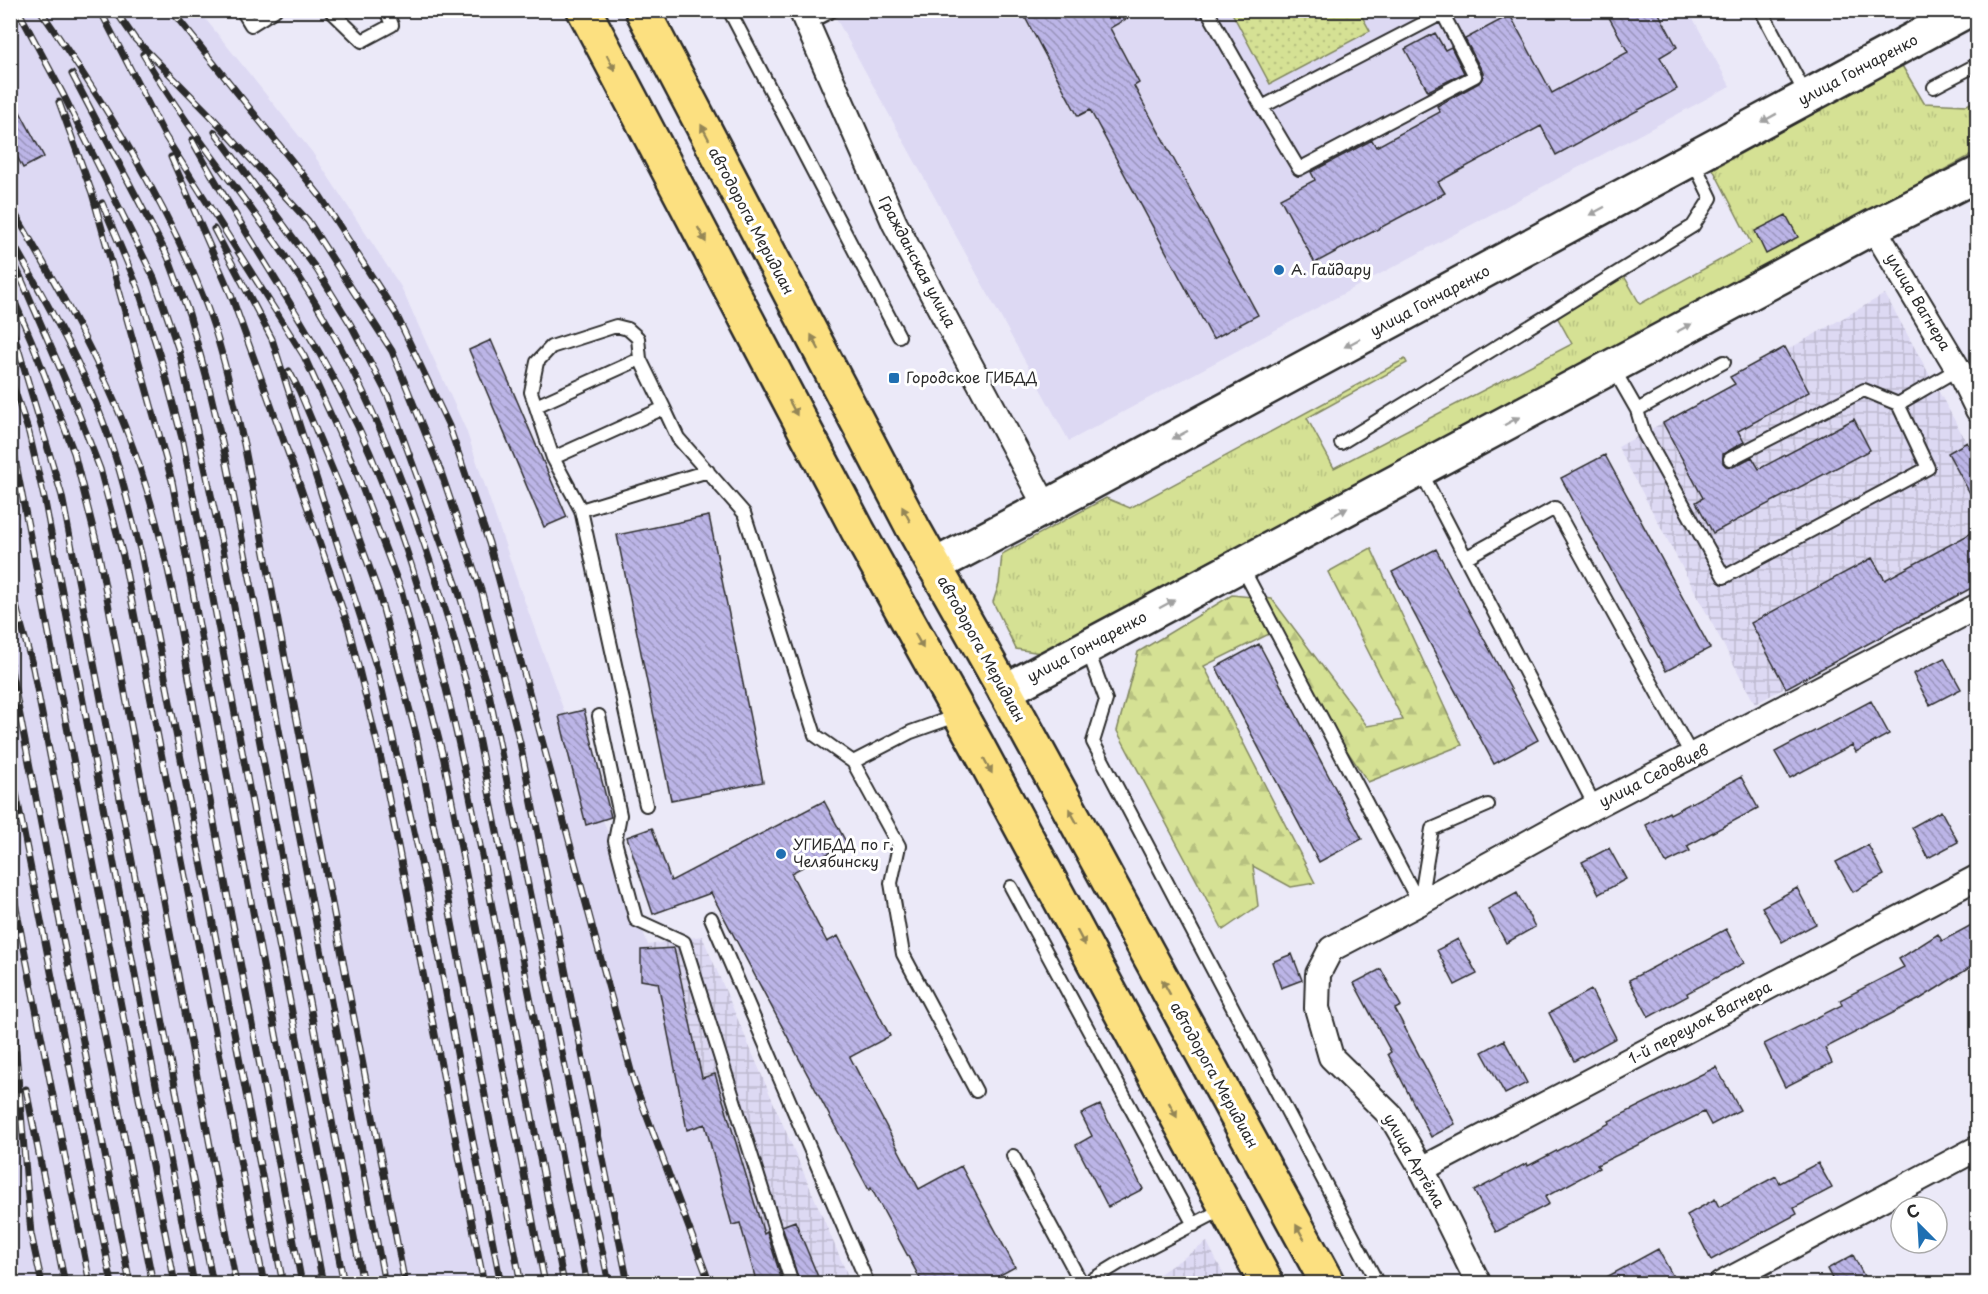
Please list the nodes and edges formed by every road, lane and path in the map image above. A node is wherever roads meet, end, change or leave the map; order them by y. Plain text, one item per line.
1 (242, 10) edge
2 (275, 10) edge
3 (330, 10) edge
4 (386, 10) edge
5 (585, 10) edge
6 (642, 10) edge
7 (729, 10) edge
8 (833, 10) edge
9 (1207, 10) edge
10 (1761, 10) edge
11 (1968, 10) edge
12 (1446, 12) edge
13 (804, 17) edge
14 (1977, 64) edge
15 (1934, 87) dead end
16 (1807, 97) junction
17 (1262, 107) junction
18 (1692, 160) junction
19 (1977, 174) edge
20 (1873, 227) junction
21 (899, 336) dead end
22 (640, 359) junction
23 (1724, 362) dead end
24 (1612, 367) junction
25 (1958, 369) junction
26 (1898, 404) junction
27 (536, 406) junction
28 (664, 408) junction
29 (1637, 410) junction
30 (1977, 410) edge
31 (1341, 443) dead end
32 (554, 458) junction
33 (1730, 459) dead end
34 (1420, 470) junction
35 (708, 471) junction
36 (1046, 507) junction
37 (581, 510) junction
38 (1467, 557) junction
39 (1241, 565) junction
40 (934, 566) junction
41 (891, 590) junction
42 (1977, 606) edge
43 (1087, 646) junction
44 (1005, 691) junction
45 (960, 715) junction
46 (599, 716) dead end
47 (1692, 756) junction
48 (853, 762) junction
49 (646, 805) dead end
50 (1488, 805) dead end
51 (1595, 806) junction
52 (1977, 877) edge
53 (1011, 887) dead end
54 (1419, 903) junction
55 (711, 918) dead end
56 (1331, 949) joint
57 (976, 1091) dead end
58 (1977, 1148) edge
59 (1013, 1156) dead end
60 (1422, 1170) junction
61 (1226, 1208) junction
62 (1194, 1225) junction
63 (792, 1284) edge
64 (868, 1284) edge
65 (1084, 1284) edge
66 (1267, 1284) edge
67 (1328, 1284) edge
68 (1378, 1284) edge
69 (1479, 1284) edge
70 (1721, 1284) edge

1 - 2 lane
3 - 4 lane
5 -> 41 main road
40 -> 6 main road, автодорога Меридиан
7 - 21 lane
8 - 13 lane
9 - 17 lane
10 - 16 lane
11 - 16 street, улица Гончаренко
12 - 17 lane
12 - 17 lane
13 - 36 street, Гражданская улица
14 - 15 lane
16 -> 18 street, улица Гончаренко
18 - 31 lane
18 -> 36 street, улица Гончаренко
19 - 20 street, улица Гончаренко
24 -> 20 street, улица Гончаренко
20 - 25 street, улица Вагнера
22 - 27 lane
22 - 27 lane
22 - 28 lane
23 - 29 lane
24 - 29 lane
34 -> 24 street, улица Гончаренко
25 - 26 lane
25 - 30 street, улица Вагнера
26 - 29 lane
26 - 33 lane
27 - 32 lane
28 - 32 lane
28 - 35 lane
32 - 37 lane
34 - 38 lane
39 -> 34 street, улица Гончаренко
35 - 37 lane
35 - 48 lane
36 - 40 street, улица Гончаренко
37 - 49 lane
38 - 47 lane
38 - 51 lane
43 -> 39 street, улица Гончаренко
39 - 54 lane
40 - 41 main road, улица Гончаренко
40 - 44 main road, автодорога Меридиан
41 -> 45 main road
42 - 47 street, улица Седовцев
43 - 44 street, улица Гончаренко
43 - 68 lane
44 - 45 main road, улица Гончаренко
67 -> 44 main road, автодорога Меридиан
45 - 48 lane
45 -> 61 main road
46 - 63 lane
47 - 51 street, улица Седовцев
48 - 57 lane
50 - 54 lane
51 - 54 street, улица Седовцев
52 - 60 street, 1-й переулок Вагнера
53 - 62 lane
54 - 56 street, улица Седовцев
55 - 64 lane
56 - 60 street, улица Артёма
58 - 70 street
59 - 65 lane
60 - 69 street, улица Артёма
61 - 62 lane
61 - 66 main road
62 - 65 lane

